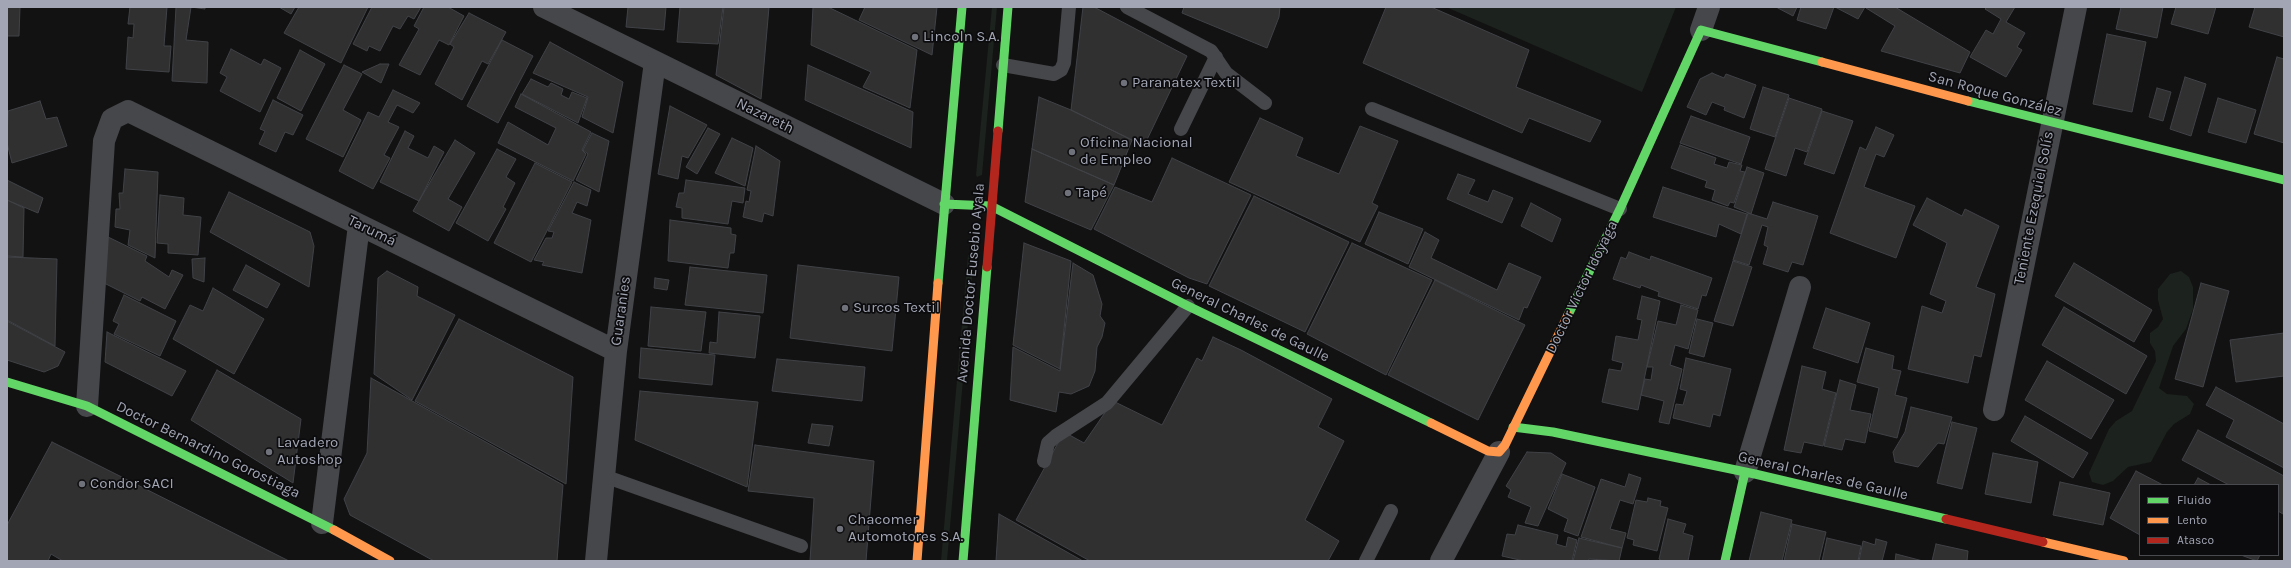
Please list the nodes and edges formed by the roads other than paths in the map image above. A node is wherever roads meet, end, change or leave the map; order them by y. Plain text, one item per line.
1 (544, 7) edge
2 (962, 7) edge
3 (1008, 7) edge
4 (1069, 7) edge
5 (1127, 7) edge
6 (1709, 7) edge
7 (2076, 7) edge
8 (1701, 30) junction
9 (1216, 57) junction
10 (655, 62) junction
11 (1003, 65) junction
12 (1265, 103) dead end
13 (1372, 109) dead end
14 (2052, 123) junction
15 (1181, 129) dead end
16 (2284, 180) edge
17 (944, 204) junction
18 (991, 206) junction
19 (1620, 209) junction
20 (358, 224) junction
21 (1800, 287) dead end
22 (1188, 306) junction
23 (616, 351) junction
24 (7, 382) edge
25 (87, 406) junction
26 (1994, 410) dead end
27 (1513, 427) junction
28 (1499, 452) junction
29 (1044, 461) dead end
30 (1745, 472) junction
31 (604, 476) junction
32 (1391, 511) dead end
33 (322, 523) junction
34 (801, 546) dead end
35 (390, 561) edge
36 (596, 561) edge
37 (917, 561) edge
38 (963, 561) edge
39 (1366, 561) edge
40 (1441, 561) edge
41 (1725, 561) edge
42 (2124, 561) edge

1 - 10 street, Nazareth
2 - 17 main road
3 - 11 main road, Avenida Doctor Eusebio Ayala
4 - 11 lane
5 - 9 lane
6 - 8 street, Doctor Victor Idoyaga
7 - 14 street, Teniente Ezequiel Solís
8 - 14 main road, San Roque González
8 - 19 main road, Doctor Victor Idoyaga
9 - 12 lane
9 - 15 lane
10 - 17 street, Nazareth
10 - 23 street, Guaranies
11 - 18 main road, Avenida Doctor Eusebio Ayala
13 - 19 lane
14 - 16 main road, San Roque González
14 - 26 street, Teniente Ezequiel Solís
17 - 18 main road, Nazareth
17 - 37 main road
18 - 22 main road, General Charles de Gaulle
18 - 38 main road, Avenida Doctor Eusebio Ayala
19 - 27 main road, Doctor Victor Idoyaga
20 - 23 street, Tarumá
20 - 25 street, Tarumá
20 - 33 street
21 - 30 street
22 - 28 main road, General Charles de Gaulle
22 - 29 lane
23 - 31 street, Guaranies
24 - 25 main road, Doctor Bernardino Gorostiaga
25 - 33 main road, Doctor Bernardino Gorostiaga
27 - 28 main road, Doctor Victor Idoyaga
27 - 30 main road, General Charles de Gaulle
28 - 40 street, Doctor Victor Idoyaga
30 - 41 main road
30 - 42 main road, General Charles de Gaulle
31 - 34 lane
31 - 36 street, Guaranies
32 - 39 lane
33 - 35 main road, Doctor Bernardino Gorostiaga

